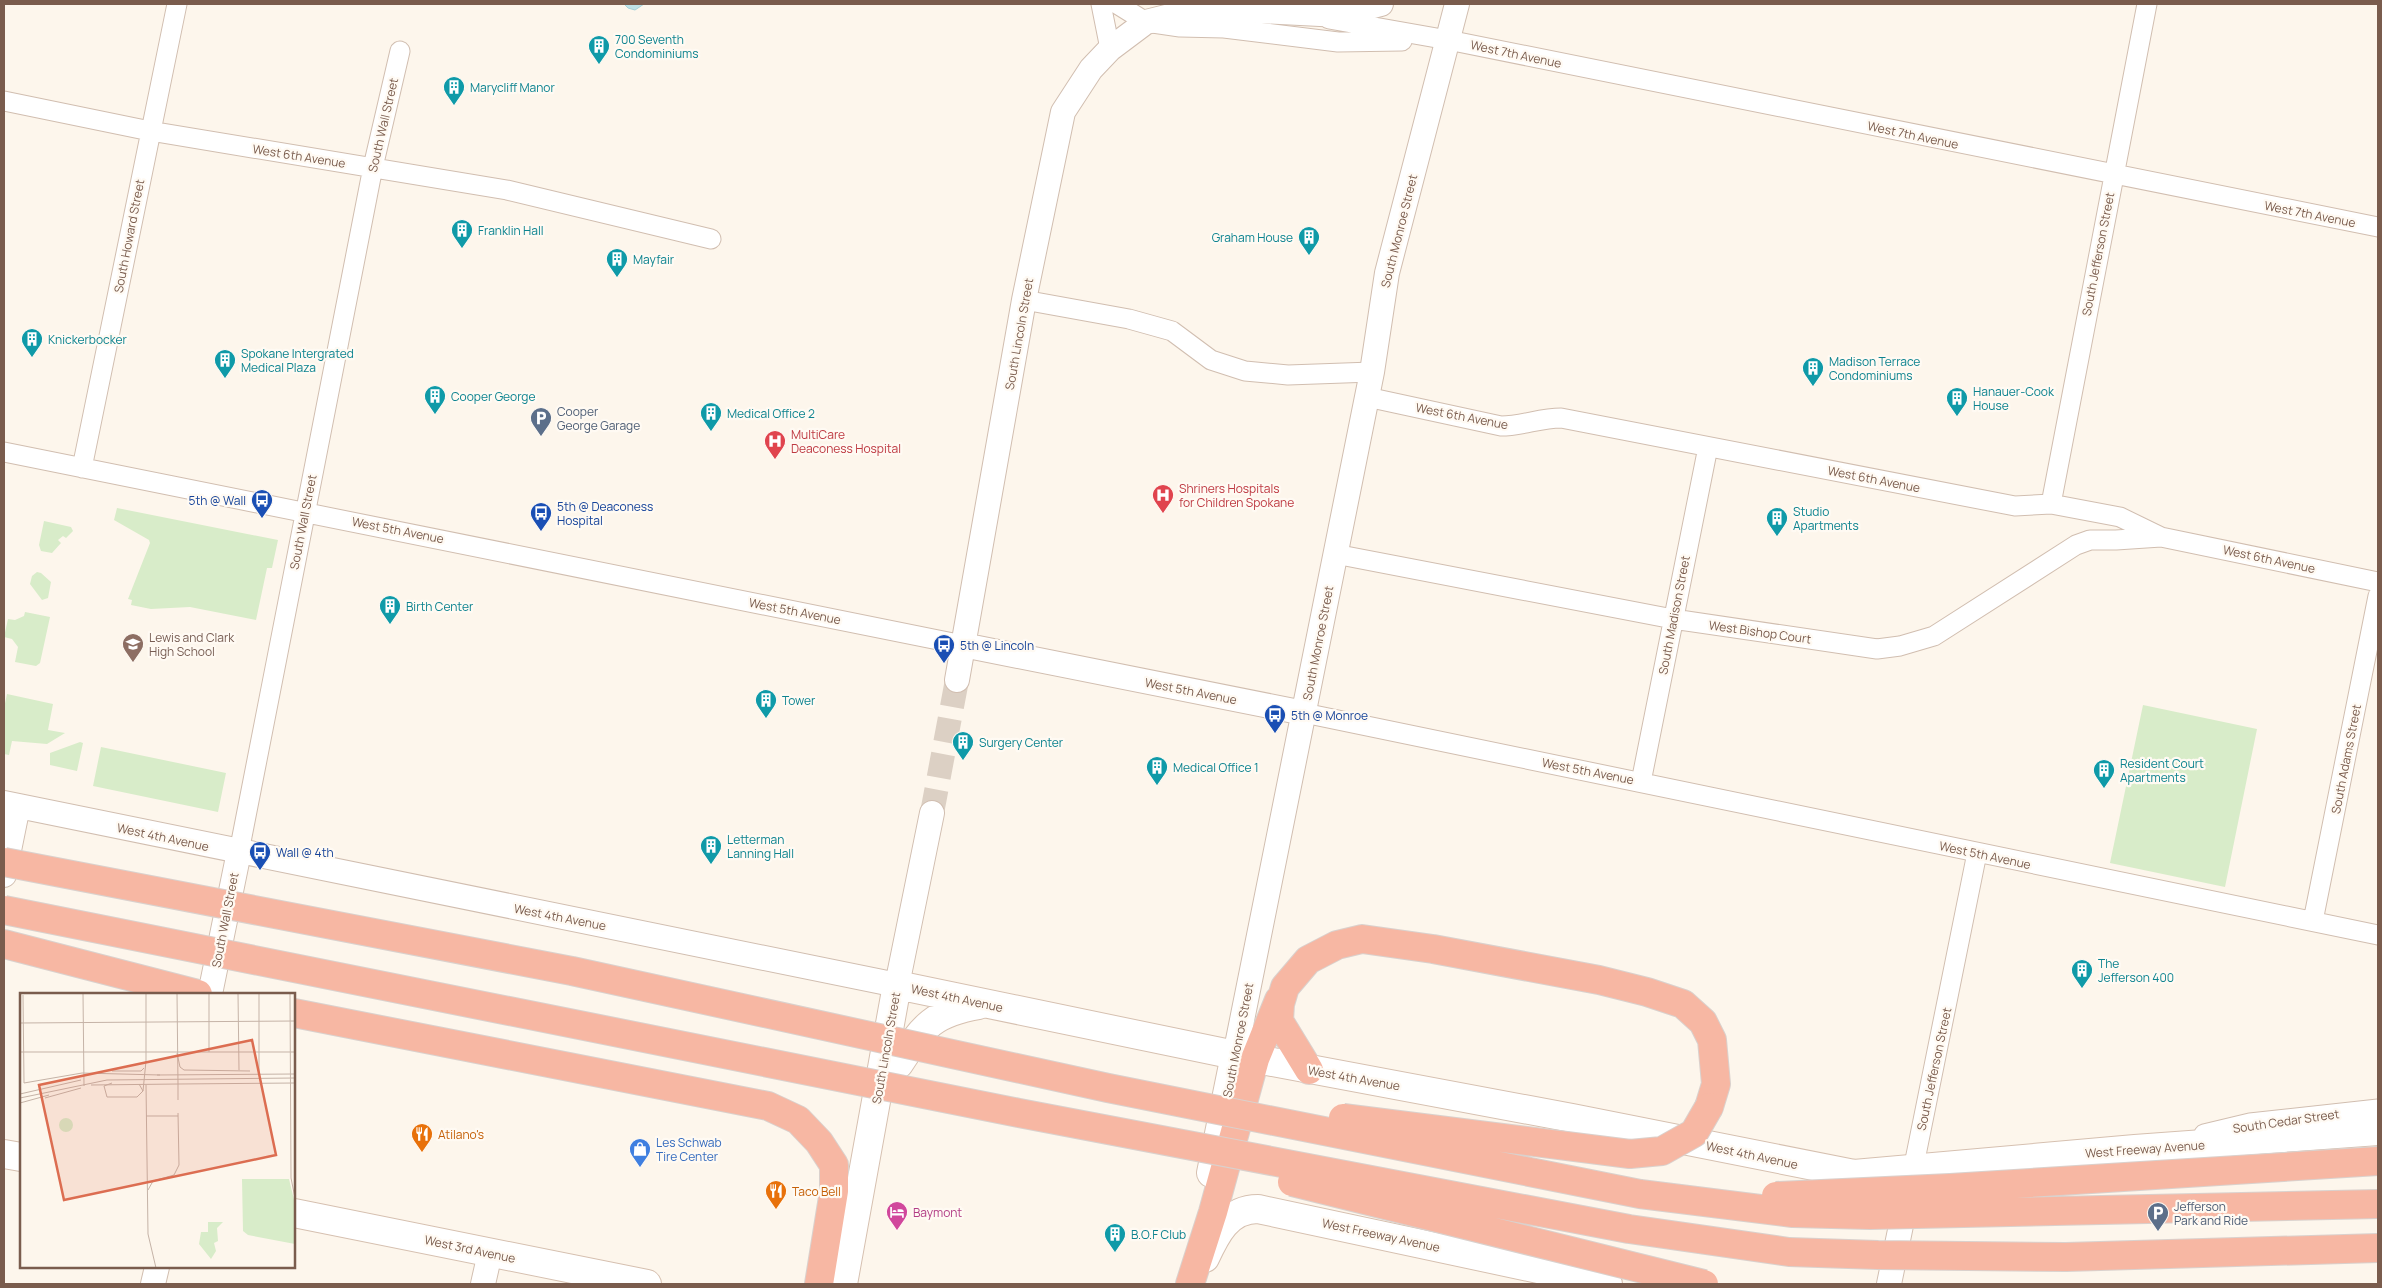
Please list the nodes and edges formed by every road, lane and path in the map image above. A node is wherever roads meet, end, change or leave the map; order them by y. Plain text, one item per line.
1 (177, 4) edge
2 (1101, 4) edge
3 (1118, 4) edge
4 (1270, 4) edge
5 (1381, 4) edge
6 (1457, 4) edge
7 (2147, 4) edge
8 (1294, 13) junction
9 (1146, 22) junction
10 (1448, 40) junction
11 (1110, 49) junction
12 (400, 51) dead end
13 (4, 101) edge
14 (150, 131) junction
15 (373, 167) junction
16 (2113, 175) junction
17 (2378, 227) edge
18 (711, 239) dead end
19 (1024, 300) junction
20 (1372, 372) junction
21 (1367, 397) junction
22 (1708, 447) junction
23 (4, 452) edge
24 (82, 468) junction
25 (2051, 504) junction
26 (304, 511) junction
27 (2161, 537) junction
28 (1335, 554) junction
29 (2378, 582) edge
30 (2378, 596) edge
31 (1673, 619) junction
32 (962, 645) junction
33 (957, 680) tunnel mouth
34 (1304, 713) junction
35 (1641, 782) junction
36 (11, 805) edge
37 (932, 813) tunnel mouth
38 (239, 852) junction
39 (1977, 854) junction
40 (4, 862) edge
41 (4, 875) edge
42 (4, 910) edge
43 (2313, 921) junction
44 (2378, 935) edge
45 (4, 944) edge
46 (897, 985) junction
47 (1285, 987) junction
48 (194, 993) edge
49 (210, 993) edge
50 (984, 1004) junction
51 (295, 1013) edge
52 (1245, 1057) junction
53 (1309, 1070) junction
54 (1108, 1088) junction
55 (877, 1102) junction
56 (2378, 1109) edge
57 (1019, 1113) junction
58 (2378, 1131) edge
59 (2135, 1149) junction
60 (4, 1154) edge
61 (20, 1157) edge
62 (2378, 1161) edge
63 (1913, 1170) junction
64 (1640, 1194) junction
65 (2378, 1204) edge
66 (295, 1213) edge
67 (2378, 1248) edge
68 (490, 1253) junction
69 (157, 1268) edge
70 (1538, 1277) edge
71 (154, 1284) edge
72 (483, 1284) edge
73 (647, 1284) edge
74 (819, 1284) edge
75 (843, 1284) edge
76 (1190, 1284) edge
77 (1608, 1284) edge
78 (1704, 1284) edge
79 (1889, 1284) edge

1 - 14 street, South Howard Street
2 - 11 street
3 - 9 street, West 7th Avenue
4 - 8 street, West 7th Avenue
5 - 8 street, West 7th Avenue
6 - 10 street, South Monroe Street
7 - 16 street, South Jefferson Street
8 - 9 street, West 7th Avenue
8 - 10 street, West 7th Avenue
9 - 10 street, West 7th Avenue
9 - 11 street, West 7th Avenue
10 - 16 street, West 7th Avenue
10 - 20 street, South Monroe Street
11 - 19 street, South Lincoln Street
12 - 15 street, South Wall Street
13 - 14 street, West 6th Avenue
14 - 15 street, West 6th Avenue
14 - 24 street, South Howard Street
15 - 18 street, West 6th Avenue
15 - 26 street, South Wall Street
16 - 17 street, West 7th Avenue
16 - 25 street, South Jefferson Street
19 - 20 street
19 - 32 street, South Lincoln Street
20 - 21 street, South Monroe Street
21 - 22 street, West 6th Avenue
21 - 28 street, South Monroe Street
22 - 25 street, West 6th Avenue
22 - 31 street, South Madison Street
23 - 24 street, West 5th Avenue
24 - 26 street, West 5th Avenue
25 - 27 street, West 6th Avenue
26 - 32 street, West 5th Avenue
26 - 38 street, South Wall Street
27 - 29 street, West 6th Avenue
27 - 31 street, West Bishop Court
28 - 31 street, West Bishop Court
28 - 34 street, South Monroe Street
30 - 43 street, South Adams Street
31 - 35 street, South Madison Street
32 - 33 street, South Lincoln Street
32 - 34 street, West 5th Avenue
34 - 35 street, West 5th Avenue
34 - 52 street, South Monroe Street
35 - 39 street, West 5th Avenue
36 - 38 street, West 4th Avenue
36 - 41 street
37 - 46 street, South Lincoln Street
38 - 46 street, West 4th Avenue
38 - 49 street, South Wall Street
39 - 43 street, West 5th Avenue
39 - 63 street, South Jefferson Street
40 - 54 highway, bridge
42 - 57 highway, bridge
43 - 44 street, West 5th Avenue
45 - 48 highway
46 - 50 main road, West 4th Avenue
46 - 55 main road, South Lincoln Street
47 - 52 highway
47 - 53 highway
47 - 54 highway, bridge
50 - 52 main road, West 4th Avenue
50 - 55 main road
51 - 74 highway
52 - 53 main road, West 4th Avenue
52 - 76 highway
53 - 63 main road, West 4th Avenue
54 - 64 highway, bridge
55 - 75 main road, South Lincoln Street
56 - 59 street, South Cedar Street
57 - 67 highway, bridge
57 - 78 highway, bridge
58 - 59 main road, West Freeway Avenue
59 - 63 main road, West Freeway Avenue
60 - 61 main road
62 - 64 highway, bridge
63 - 79 street, South Jefferson Street
64 - 65 highway, bridge
66 - 68 main road, West 3rd Avenue
68 - 72 street
68 - 73 main road, West 3rd Avenue
69 - 71 street
70 - 76 main road, West Freeway Avenue
70 - 77 main road, West Freeway Avenue

